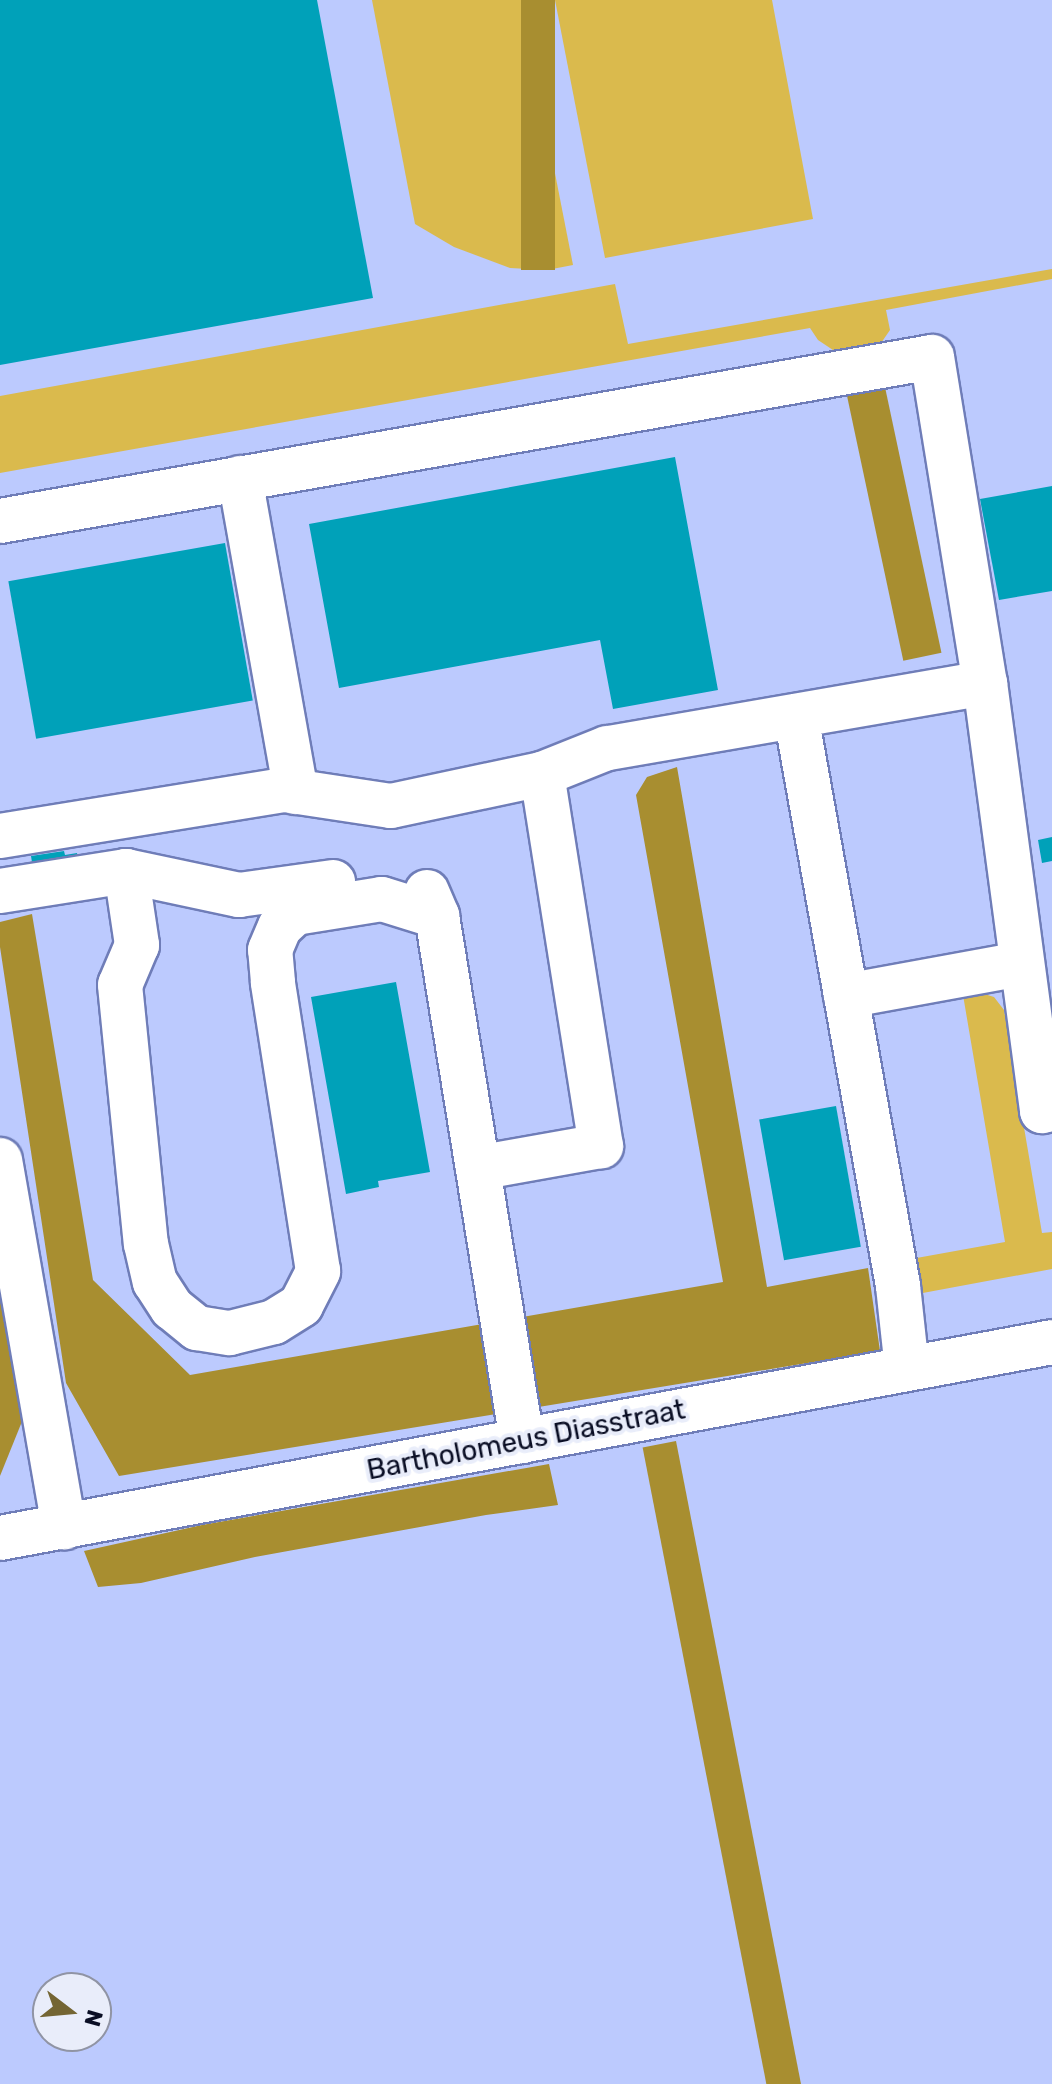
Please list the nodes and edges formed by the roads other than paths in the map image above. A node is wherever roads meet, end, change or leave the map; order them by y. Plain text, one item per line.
1 (240, 478) junction
2 (0, 521) edge
3 (985, 683) junction
4 (796, 716) junction
5 (542, 774) junction
6 (296, 792) junction
7 (0, 836) edge
8 (126, 871) junction
9 (0, 891) edge
10 (437, 916) junction
11 (1020, 964) junction
12 (846, 996) junction
13 (1052, 1109) edge
14 (0, 1160) edge
15 (478, 1168) junction
16 (1052, 1342) edge
17 (907, 1369) junction
18 (522, 1441) junction
19 (64, 1527) junction
20 (0, 1538) edge

1 - 2 street
1 - 3 street
1 - 6 street
3 - 4 street
3 - 11 street
4 - 5 street
4 - 12 street
5 - 6 street
5 - 15 street
6 - 7 street
8 - 9 street
8 - 10 street
8 - 10 street
10 - 15 street
11 - 12 street
11 - 13 street
12 - 17 street
14 - 19 street
15 - 18 street
16 - 17 street, Bartholomeus Diasstraat
17 - 18 street, Bartholomeus Diasstraat
18 - 19 street, Bartholomeus Diasstraat
19 - 20 street, Bartholomeus Diasstraat

